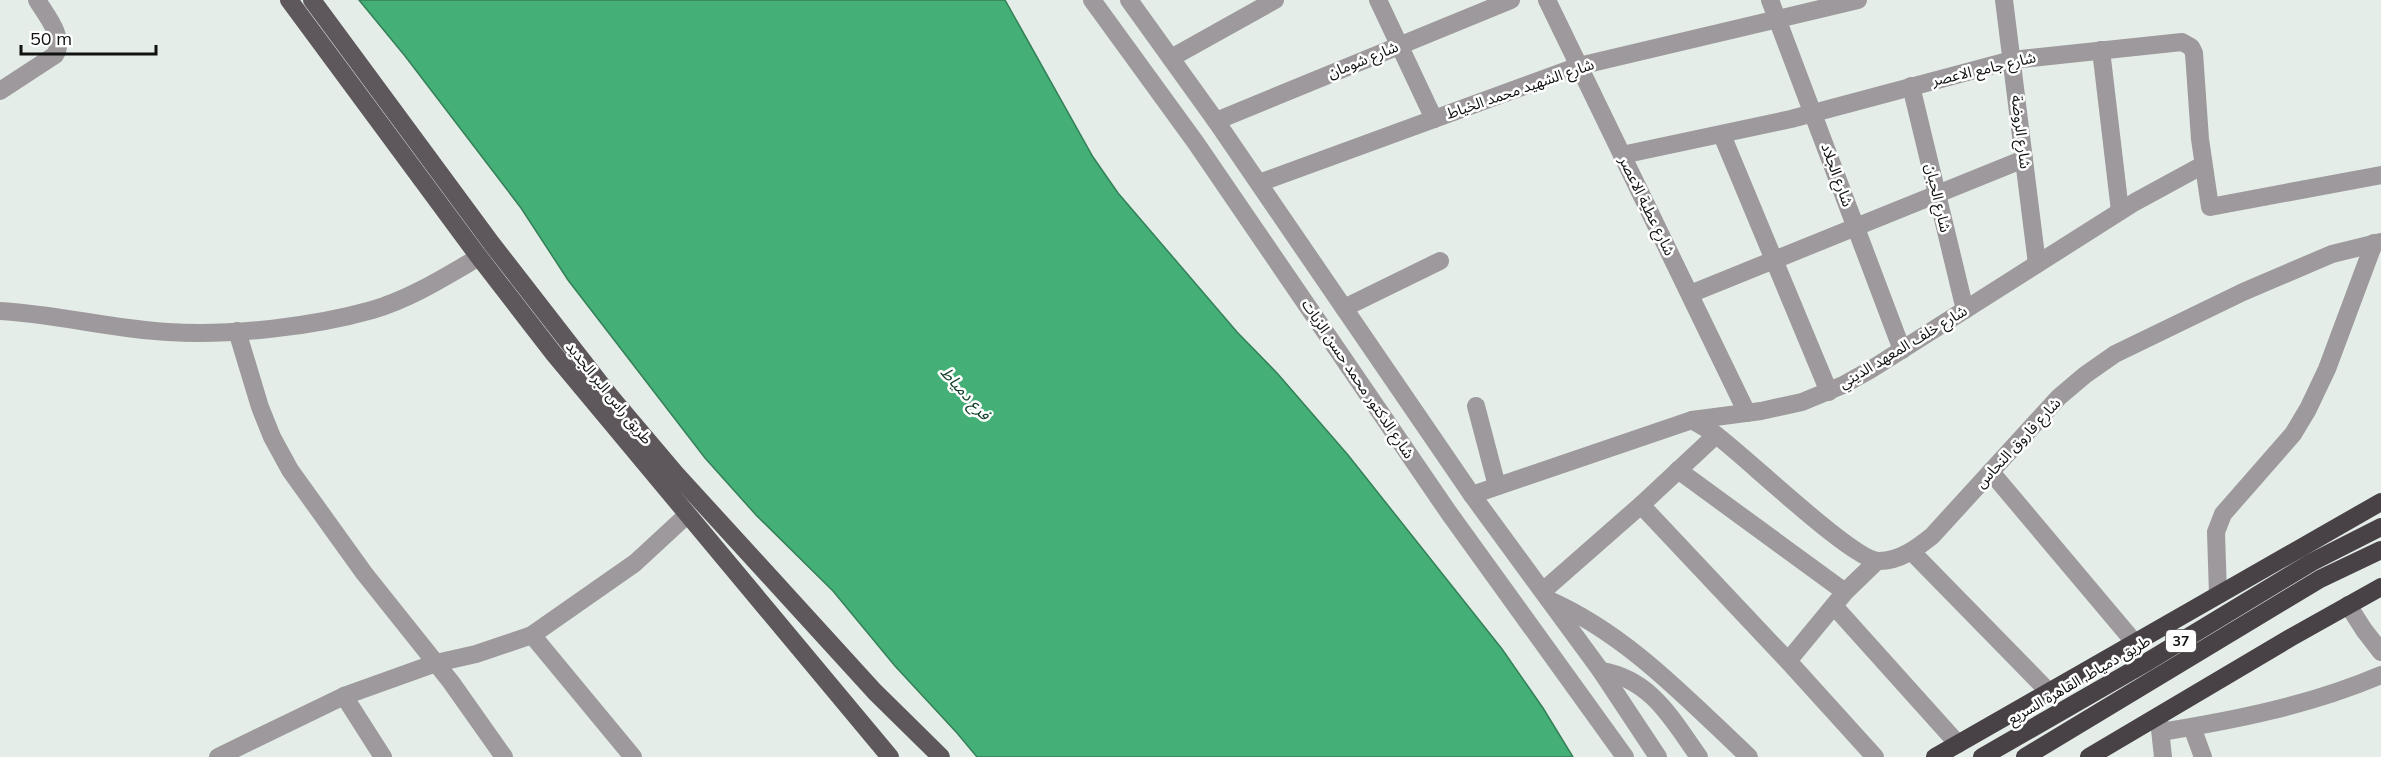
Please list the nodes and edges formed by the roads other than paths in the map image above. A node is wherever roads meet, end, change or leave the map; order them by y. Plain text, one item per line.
1 (37, 0) edge
2 (289, 0) edge
3 (312, 0) edge
4 (1092, 0) edge
5 (1129, 0) edge
6 (1275, 0) edge
7 (1378, 0) edge
8 (1511, 0) edge
9 (1547, 0) edge
10 (1770, 0) edge
11 (1858, 0) edge
12 (2004, 0) edge
13 (1247, 7) edge
14 (1777, 19) junction
15 (1399, 46) junction
16 (2101, 50) junction
17 (1171, 58) junction
18 (2012, 60) junction
19 (1579, 66) junction
20 (1911, 86) junction
21 (0, 91) edge
22 (1813, 112) junction
23 (1434, 119) junction
24 (1216, 121) junction
25 (1722, 135) junction
26 (1622, 155) junction
27 (2024, 159) junction
28 (2203, 165) junction
29 (2381, 175) edge
30 (1259, 183) junction
31 (1937, 194) junction
32 (2120, 211) junction
33 (1856, 227) junction
34 (2378, 242) edge
35 (478, 257) junction
36 (1774, 260) junction
37 (1440, 261) dead end
38 (2037, 264) junction
39 (1690, 294) junction
40 (1344, 308) junction
41 (0, 310) edge
42 (1965, 310) junction
43 (237, 331) junction
44 (1902, 350) junction
45 (1829, 392) junction
46 (1476, 406) dead end
47 (1747, 413) junction
48 (1692, 420) junction
49 (1716, 435) junction
50 (1678, 470) junction
51 (1991, 472) junction
52 (1497, 486) junction
53 (1472, 495) junction
54 (2381, 502) edge
55 (1641, 505) junction
56 (687, 515) junction
57 (2381, 527) edge
58 (2381, 550) edge
59 (1912, 552) junction
60 (1877, 561) junction
61 (2381, 587) edge
62 (1545, 595) junction
63 (2218, 595) junction
64 (1839, 599) junction
65 (2348, 605) junction
66 (532, 635) junction
67 (2135, 643) junction
68 (2381, 652) edge
69 (1788, 662) junction
70 (436, 663) junction
71 (1601, 671) junction
72 (2381, 675) edge
73 (2049, 692) junction
74 (344, 696) junction
75 (2160, 724) junction
76 (2192, 728) junction
77 (1958, 744) junction
78 (218, 757) edge
79 (383, 757) edge
80 (504, 757) edge
81 (633, 757) edge
82 (890, 757) edge
83 (941, 757) edge
84 (1625, 757) edge
85 (1658, 757) edge
86 (1699, 757) edge
87 (1749, 757) edge
88 (1875, 757) edge
89 (1935, 757) edge
90 (1982, 757) edge
91 (2025, 757) edge
92 (2089, 757) edge
93 (2163, 757) edge
94 (2203, 757) edge

1 - 21 street
2 - 35 main road, طريق راس البر الجديد
3 - 83 main road, طريق راس البر الجديد
4 - 84 street, شارع الدكتور محمد حسن الزيات
5 - 17 street, شارع الدكتور محمد حسن الزيات
6 - 13 street
7 - 15 street
8 - 15 street, شارع شومان
9 - 19 street, شارع عطية الاعصر
10 - 14 street, شارع الجلاد
11 - 14 street, شارع الشهيد محمد الخياط
12 - 18 street, شارع الروضة
13 - 17 street
14 - 19 street, شارع الشهيد محمد الخياط
14 - 22 street, شارع الجلاد
15 - 23 street
15 - 24 street, شارع شومان
16 - 18 street, شارع جامع الاعصر
16 - 28 street, شارع جامع الاعصر
16 - 32 street
17 - 24 street, شارع الدكتور محمد حسن الزيات
18 - 20 street, شارع جامع الاعصر
18 - 27 street, شارع الروضة
19 - 23 street, شارع الشهيد محمد الخياط
19 - 26 street, شارع عطية الاعصر
20 - 22 street, شارع جامع الاعصر
20 - 31 street, شارع الحبان
22 - 25 street, شارع جامع الاعصر
22 - 33 street, شارع الجلاد
23 - 30 street, شارع الشهيد محمد الخياط
24 - 30 street, شارع الدكتور محمد حسن الزيات
25 - 26 street, شارع جامع الاعصر
25 - 36 street
26 - 39 street, شارع عطية الاعصر
27 - 31 street
27 - 38 street, شارع الروضة
28 - 29 street, شارع جامع الاعصر
28 - 32 street, شارع خلف المعهد الديني
30 - 40 street, شارع الدكتور محمد حسن الزيات
31 - 33 street
31 - 42 street, شارع الحبان
32 - 38 street, شارع خلف المعهد الديني
33 - 36 street
33 - 44 street, شارع الجلاد
34 - 51 street, شارع فاروق النحاس
34 - 63 street
35 - 43 street
35 - 56 main road, طريق راس البر الجديد
36 - 39 street
36 - 45 street
37 - 40 street
38 - 42 street, شارع خلف المعهد الديني
39 - 47 street, شارع عطية الاعصر
40 - 53 street, شارع الدكتور محمد حسن الزيات
41 - 43 street
42 - 44 street, شارع خلف المعهد الديني
43 - 70 street
44 - 45 street, شارع خلف المعهد الديني
45 - 47 street, شارع خلف المعهد الديني
46 - 52 street
47 - 48 street, شارع خلف المعهد الديني
48 - 49 street
48 - 52 street, شارع خلف المعهد الديني
49 - 50 street
49 - 60 street
50 - 55 street
50 - 64 street
51 - 59 street, شارع فاروق النحاس
51 - 67 street
52 - 53 street, شارع خلف المعهد الديني
53 - 62 street, شارع الدكتور محمد حسن الزيات
54 - 63 highway
55 - 62 street
55 - 69 street
56 - 66 street
56 - 82 main road, طريق راس البر الجديد
57 - 90 highway, طريق دمياط, القاهرة السريع / 37
58 - 91 highway, 37
59 - 60 street, شارع فاروق النحاس
59 - 73 street
60 - 64 street
61 - 65 highway
62 - 71 street, شارع الدكتور محمد حسن الزيات
62 - 87 street
63 - 67 highway
64 - 69 street
64 - 77 street
65 - 68 street
65 - 75 highway
66 - 70 street
66 - 81 street
67 - 73 highway
69 - 88 street
70 - 74 street
70 - 80 street
71 - 85 street, شارع الدكتور محمد حسن الزيات
71 - 86 street
72 - 76 street
73 - 77 highway
74 - 78 street
74 - 79 street
75 - 76 street
75 - 92 highway
75 - 93 street
76 - 94 street
77 - 89 highway

